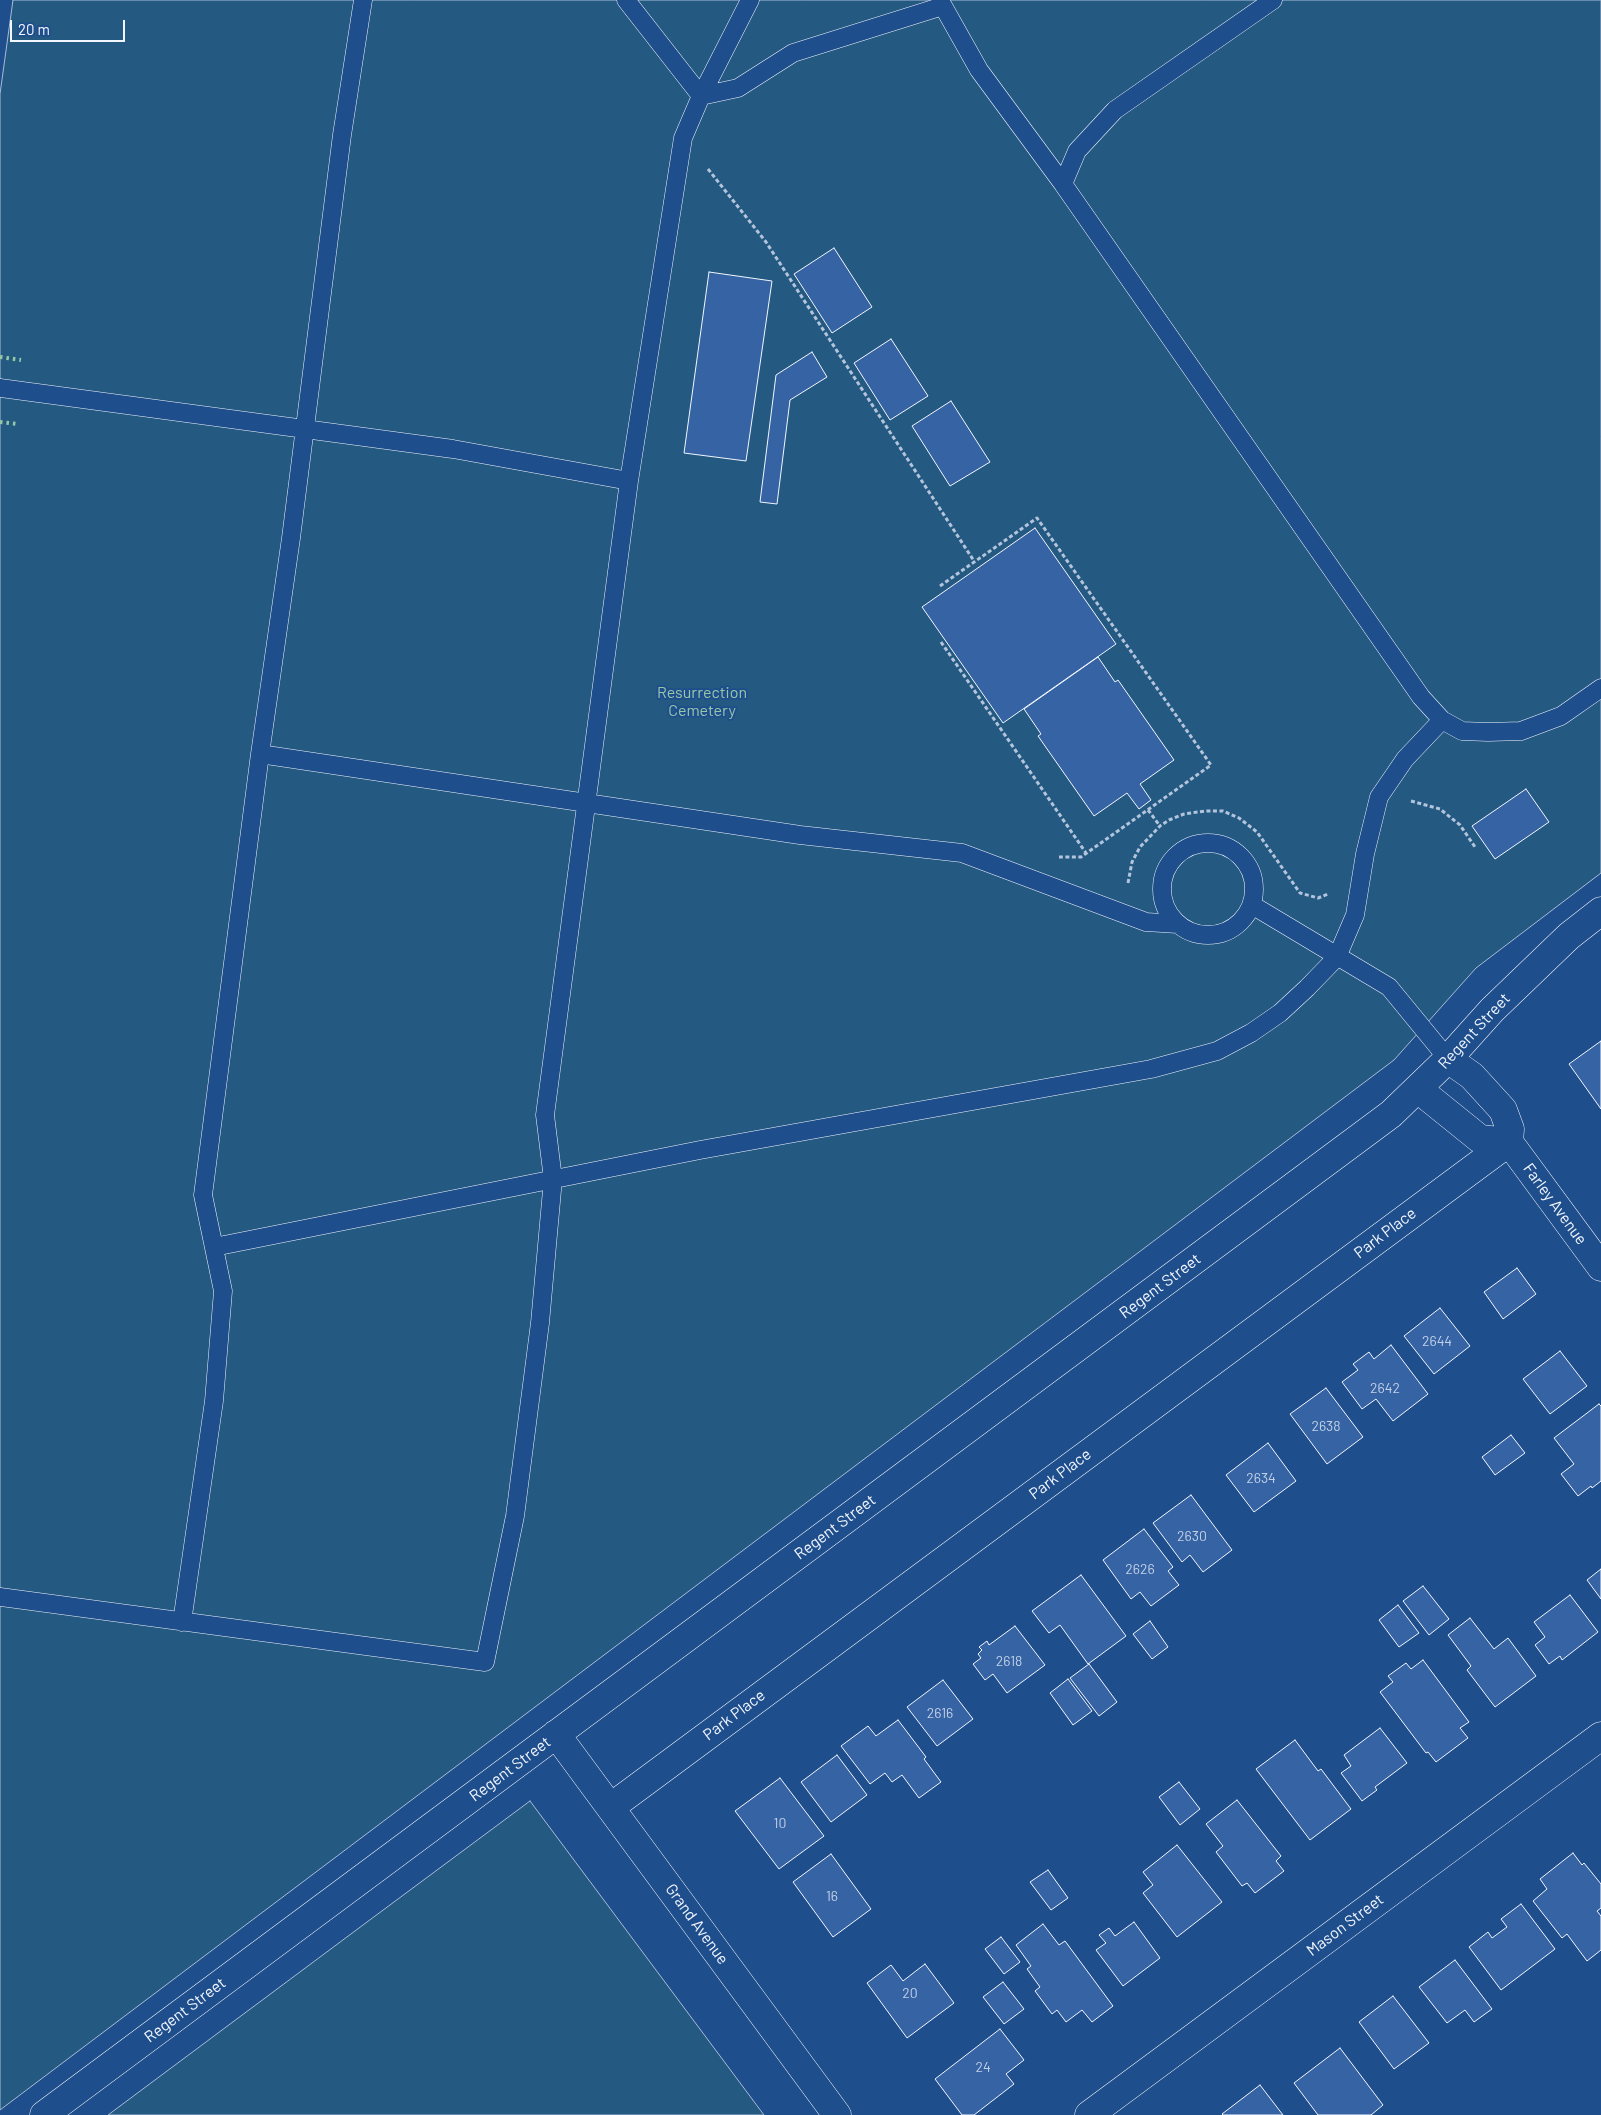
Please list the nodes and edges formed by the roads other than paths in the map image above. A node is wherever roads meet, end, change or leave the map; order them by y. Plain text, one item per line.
1 (362, 0) edge
2 (626, 0) edge
3 (750, 0) edge
4 (1273, 0) edge
5 (947, 3) edge
6 (701, 96) junction
7 (1063, 184) junction
8 (0, 388) edge
9 (305, 427) junction
10 (628, 480) junction
11 (1601, 688) edge
12 (1442, 720) junction
13 (260, 754) junction
14 (587, 803) junction
15 (1252, 905) junction
16 (1601, 912) edge
17 (1178, 924) junction
18 (1337, 957) junction
19 (1448, 1059) junction
20 (1418, 1089) junction
21 (1509, 1142) junction
22 (553, 1179) junction
23 (214, 1247) junction
24 (1601, 1267) edge
25 (0, 1596) edge
26 (182, 1622) junction
27 (556, 1734) junction
28 (1601, 1736) edge
29 (611, 1807) junction
30 (44, 2115) edge
31 (837, 2115) edge
32 (1090, 2115) edge

1 - 9 lane
2 - 6 lane
3 - 6 lane
4 - 7 lane
5 - 6 lane
5 - 7 lane
6 - 10 lane
7 - 12 lane
8 - 9 lane
9 - 10 lane
9 - 13 lane
10 - 14 lane
11 - 12 lane
12 - 18 lane
13 - 14 lane
13 - 23 lane
14 - 17 lane
14 - 22 lane
15 - 17 lane
15 - 17 lane
15 - 18 lane
16 - 19 street, Regent Street
18 - 19 lane
18 - 22 lane
19 - 20 street, Regent Street
19 - 21 street, Farley Avenue
20 - 21 street
20 - 27 street, Regent Street
21 - 24 street, Farley Avenue
21 - 29 street, Park Place
22 - 23 lane
22 - 26 lane
23 - 26 lane
25 - 26 lane
27 - 29 street, Grand Avenue
27 - 30 street, Regent Street
28 - 32 street, Mason Street
29 - 31 street, Grand Avenue

